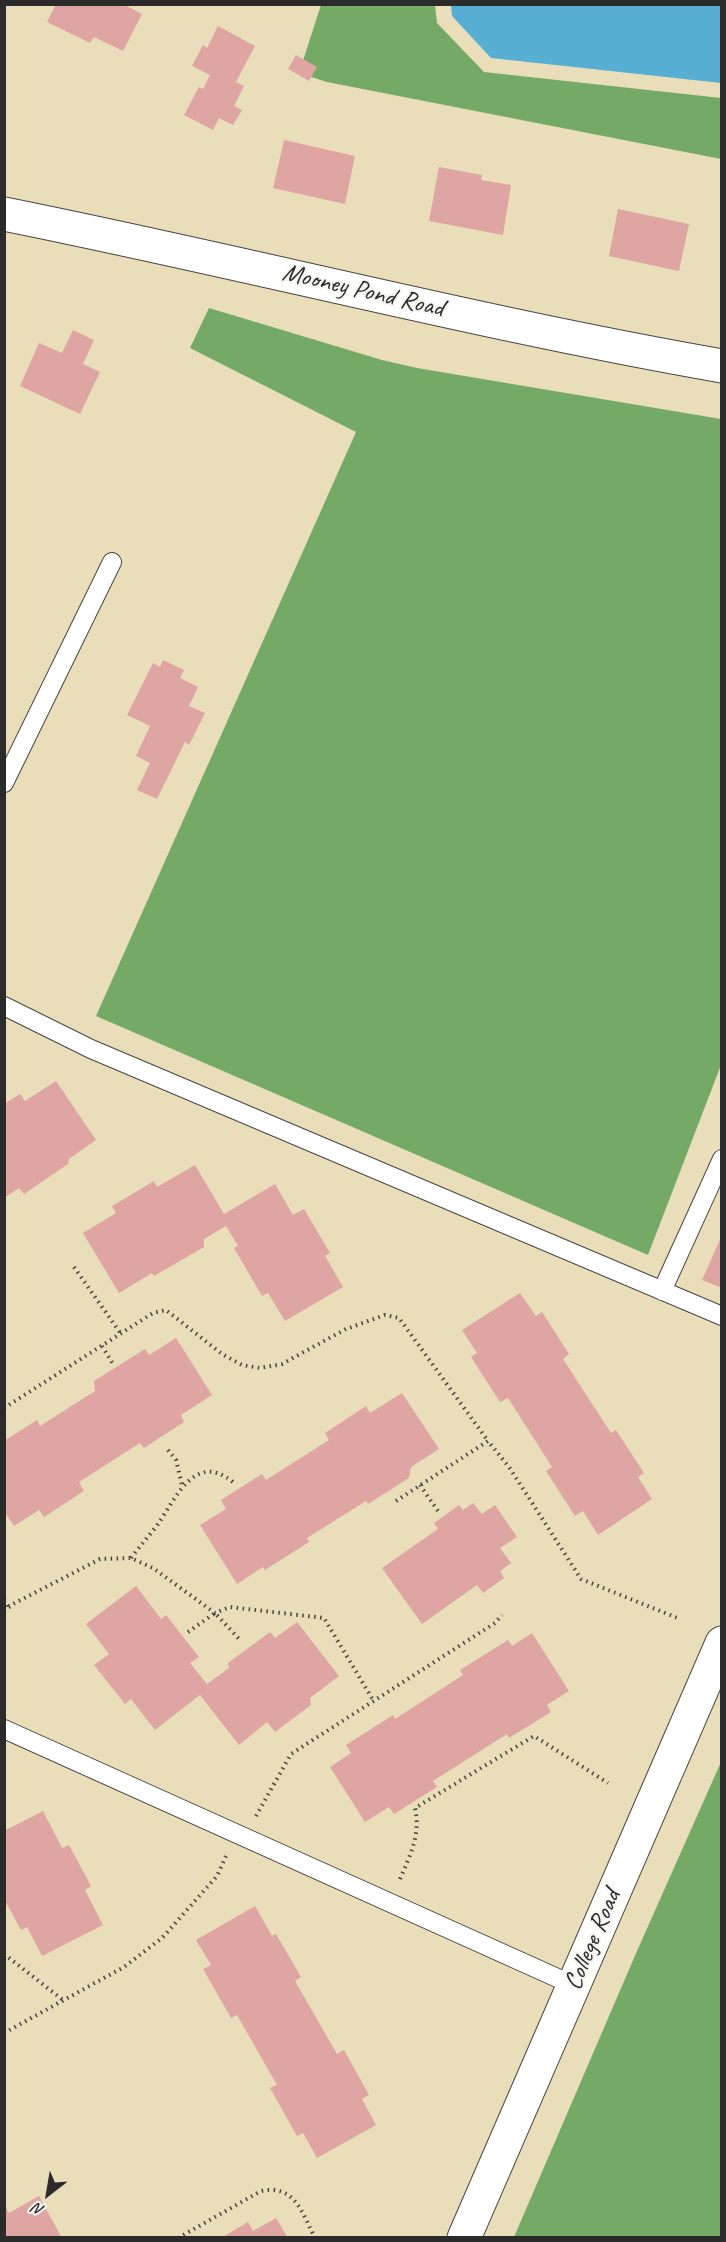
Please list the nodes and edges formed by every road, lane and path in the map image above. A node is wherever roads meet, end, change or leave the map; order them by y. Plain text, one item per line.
1 (4, 214) edge
2 (722, 366) edge
3 (112, 562) dead end
4 (4, 783) edge
5 (4, 1006) edge
6 (722, 1159) edge
7 (74, 1268) dead end
8 (662, 1291) junction
9 (722, 1316) edge
10 (121, 1334) junction
11 (102, 1346) junction
12 (113, 1364) dead end
13 (4, 1408) edge
14 (488, 1441) junction
15 (168, 1450) dead end
16 (233, 1482) dead end
17 (420, 1485) junction
18 (182, 1486) junction
19 (396, 1501) dead end
20 (438, 1511) dead end
21 (131, 1558) junction
22 (4, 1600) edge
23 (9, 1607) junction
24 (4, 1611) edge
25 (214, 1613) junction
26 (502, 1615) dead end
27 (680, 1619) dead end
28 (188, 1632) dead end
29 (241, 1641) dead end
30 (722, 1643) edge
31 (374, 1700) junction
32 (4, 1729) edge
33 (608, 1783) dead end
34 (241, 1836) junction
35 (390, 1903) junction
36 (4, 1954) edge
37 (573, 1985) junction
38 (63, 2001) junction
39 (4, 2033) edge
40 (178, 2238) edge
41 (315, 2238) edge
42 (464, 2238) edge

1 - 2 street, Mooney Pond Road
3 - 4 lane
5 - 8 lane
6 - 8 lane
7 - 10 path
8 - 9 lane
10 - 11 path
10 - 14 path
11 - 12 path
11 - 13 path
14 - 17 path
14 - 27 path
15 - 18 path
16 - 18 path
17 - 19 path
17 - 20 path
18 - 21 path
21 - 23 path
21 - 25 path
22 - 23 path
23 - 24 path
25 - 28 path
25 - 29 path
25 - 31 path
26 - 31 path
30 - 37 street, College Road
31 - 34 path
32 - 34 lane
33 - 35 path
34 - 35 lane
34 - 38 path
35 - 37 lane
36 - 38 path
37 - 42 street, College Road
38 - 39 path
40 - 41 path

